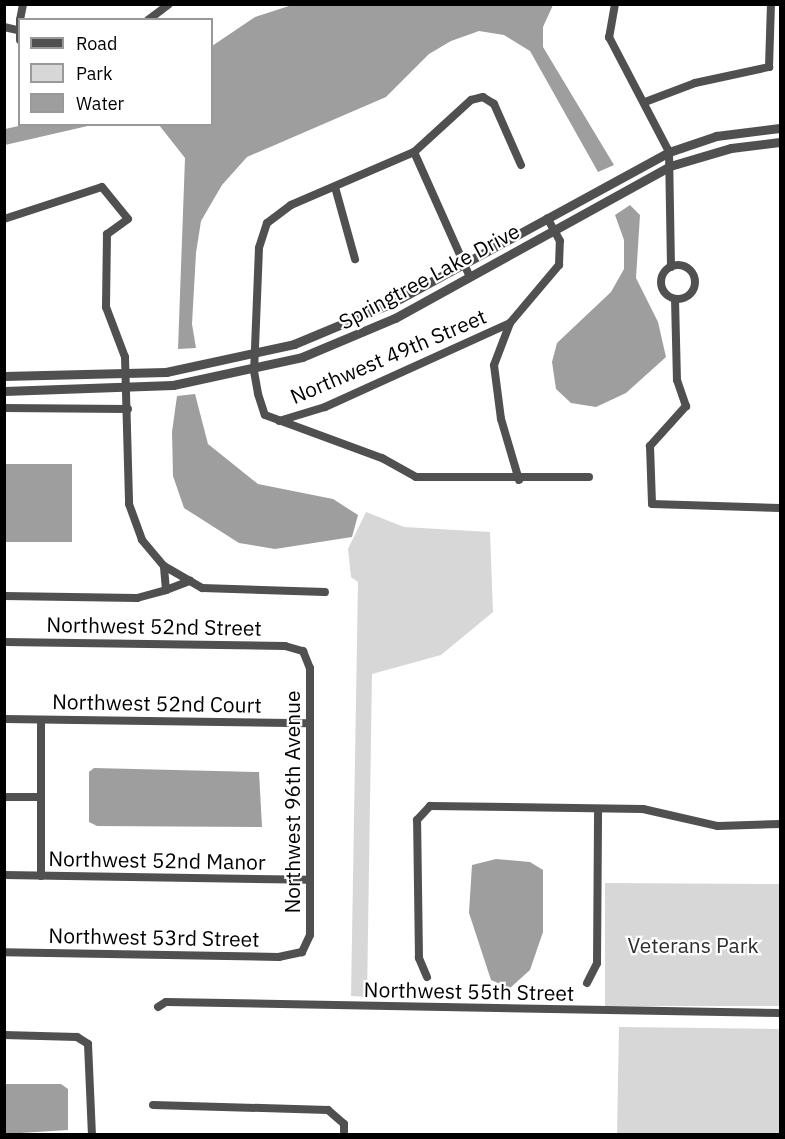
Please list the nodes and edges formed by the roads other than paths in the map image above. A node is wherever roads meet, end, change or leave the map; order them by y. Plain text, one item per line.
1 (169, 4) edge
2 (615, 4) edge
3 (771, 4) edge
4 (151, 18) edge
5 (4, 27) edge
6 (18, 27) edge
7 (17, 30) junction
8 (18, 33) edge
9 (645, 102) junction
10 (780, 128) edge
11 (780, 142) edge
12 (414, 152) junction
13 (669, 152) junction
14 (521, 165) dead end
15 (670, 166) junction
16 (335, 188) junction
17 (547, 218) junction
18 (4, 219) edge
19 (555, 230) junction
20 (355, 259) dead end
21 (464, 264) junction
22 (671, 267) junction
23 (471, 277) junction
24 (675, 299) junction
25 (510, 322) junction
26 (258, 355) junction
27 (254, 371) junction
28 (127, 375) junction
29 (4, 376) edge
30 (128, 389) junction
31 (4, 391) edge
32 (4, 408) edge
33 (128, 409) junction
34 (279, 421) junction
35 (589, 477) dead end
36 (519, 480) junction
37 (780, 507) edge
38 (164, 566) junction
39 (190, 581) junction
40 (166, 590) junction
41 (325, 592) dead end
42 (4, 596) edge
43 (4, 642) edge
44 (303, 651) joint
45 (4, 719) edge
46 (41, 720) junction
47 (309, 723) junction
48 (4, 797) edge
49 (39, 797) junction
50 (598, 809) junction
51 (780, 824) edge
52 (4, 875) edge
53 (41, 876) junction
54 (310, 880) junction
55 (4, 952) edge
56 (302, 952) joint
57 (427, 977) dead end
58 (587, 982) dead end
59 (158, 1006) dead end
60 (780, 1013) edge
61 (4, 1035) edge
62 (153, 1105) dead end
63 (92, 1134) edge
64 (344, 1134) edge

1 - 4 street
2 - 9 street
3 - 9 street
5 - 7 street
6 - 7 street
7 - 8 street
9 - 13 street
10 - 13 street, Springtree Lake Drive
11 - 15 street, Springtree Lake Drive
12 - 14 street
12 - 16 street
12 - 21 street
13 - 15 street
13 - 17 street, Springtree Lake Drive
15 - 19 street, Springtree Lake Drive
15 - 22 street
16 - 20 street
16 - 26 street
17 - 19 street
17 - 21 street, Springtree Lake Drive
18 - 28 street
19 - 23 street, Springtree Lake Drive
19 - 25 street
21 - 23 street
21 - 26 street, Springtree Lake Drive
22 - 24 street
22 - 24 street
23 - 27 street, Springtree Lake Drive
24 - 37 street
25 - 34 street, Northwest 49th Street
25 - 36 street
26 - 27 street
26 - 28 street, Springtree Lake Drive
27 - 30 street, Springtree Lake Drive
27 - 34 street
28 - 29 street, Springtree Lake Drive
28 - 30 street
30 - 31 street, Springtree Lake Drive
30 - 33 street
32 - 33 street
33 - 38 street
34 - 36 street
35 - 36 street
38 - 39 street
38 - 40 street
39 - 40 street
39 - 41 street
40 - 42 street
43 - 44 street, Northwest 52nd Street
44 - 47 street, Northwest 96th Avenue
45 - 46 street, Northwest 52nd Court
46 - 47 street, Northwest 52nd Court
46 - 49 street
47 - 54 street, Northwest 96th Avenue
48 - 49 street
49 - 53 street
50 - 51 street
50 - 57 street
50 - 58 street
52 - 53 street, Northwest 52nd Manor
53 - 54 street, Northwest 52nd Manor
54 - 56 street, Northwest 96th Avenue
55 - 56 street, Northwest 53rd Street
59 - 60 street, Northwest 55th Street
61 - 63 street
62 - 64 street

